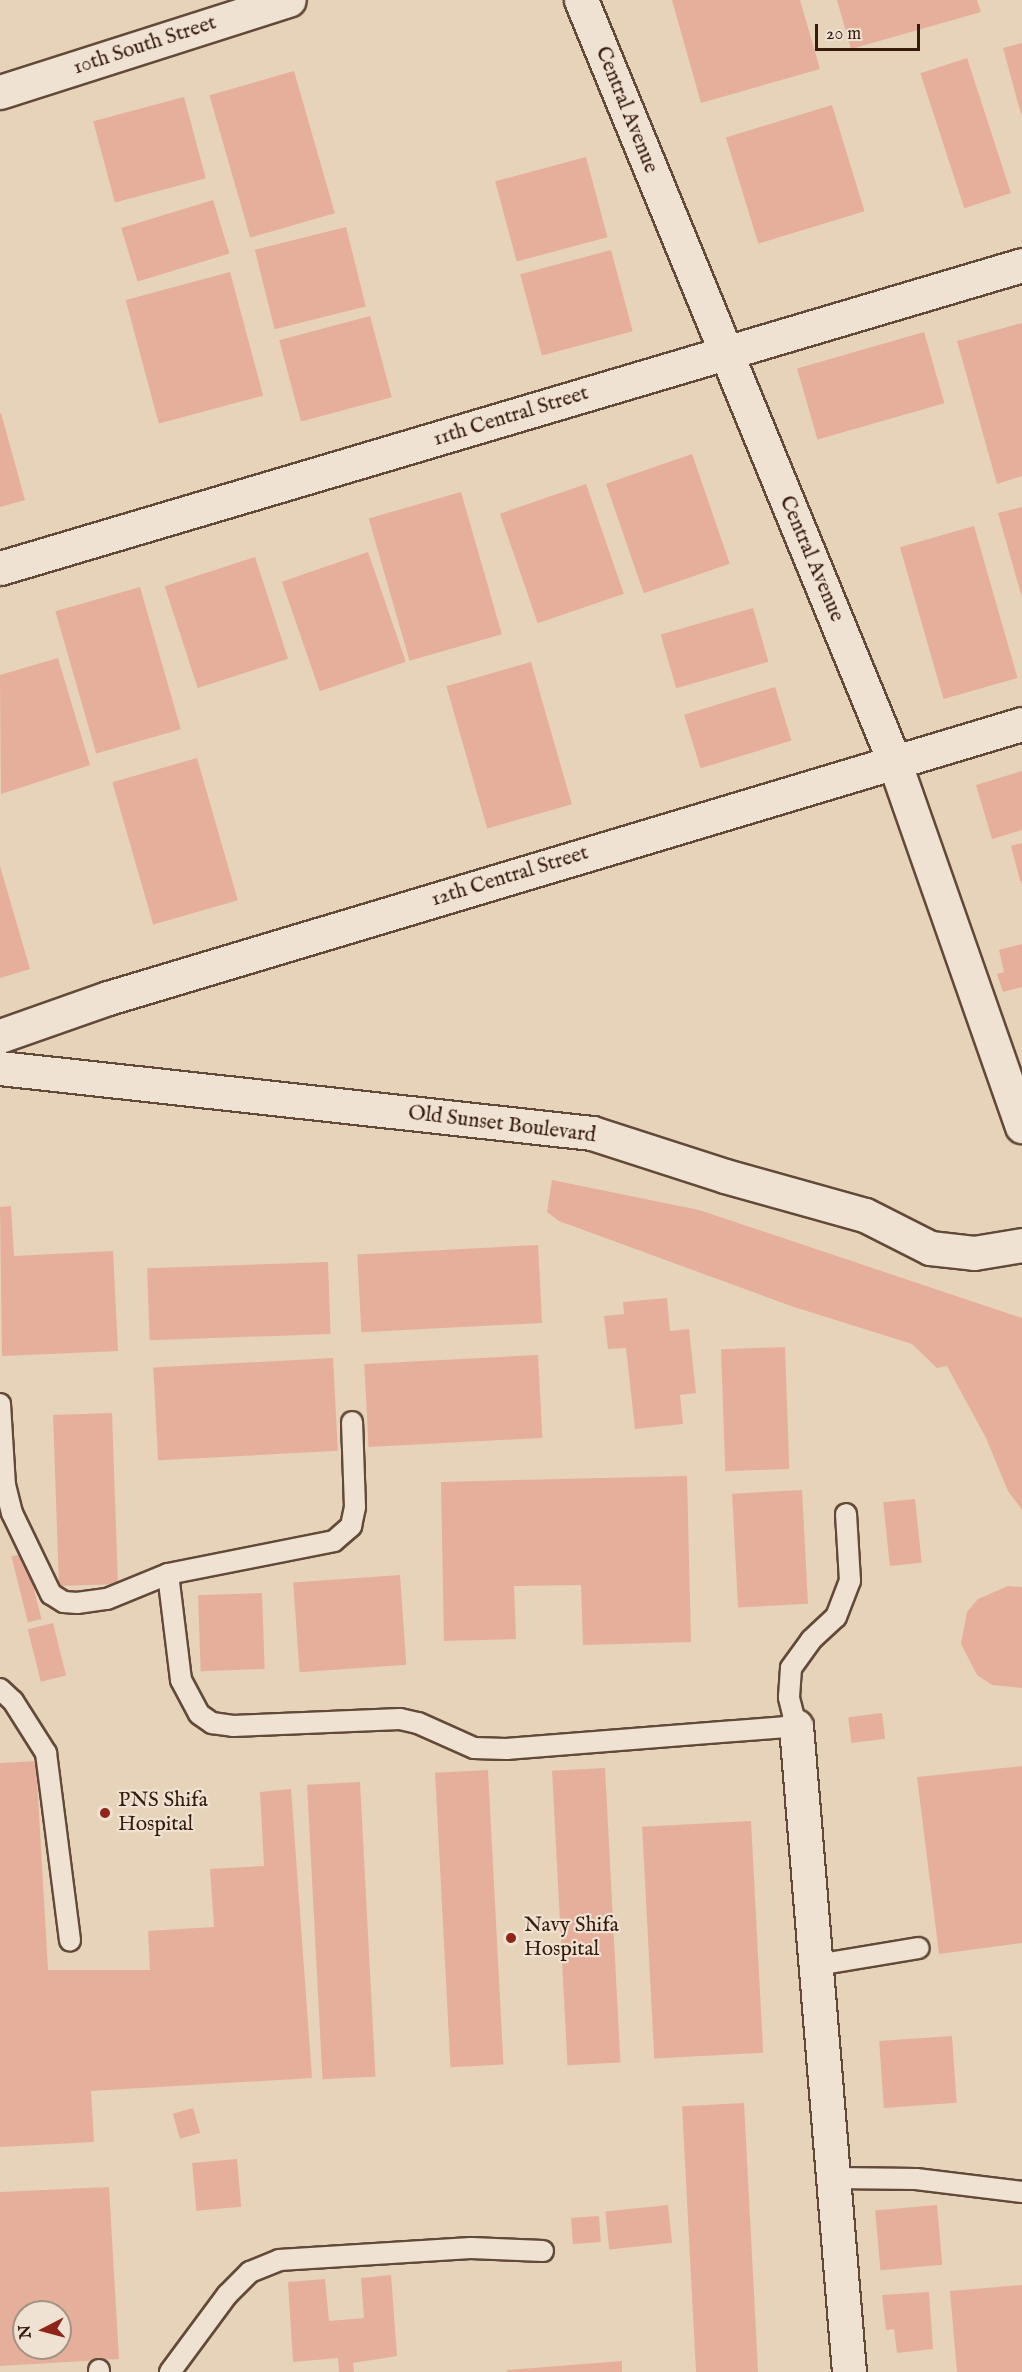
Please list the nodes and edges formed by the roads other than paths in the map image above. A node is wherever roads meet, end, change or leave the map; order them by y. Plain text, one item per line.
1 (289, 0) edge
2 (581, 0) edge
3 (0, 92) edge
4 (1022, 265) edge
5 (725, 353) junction
6 (0, 568) edge
7 (1022, 724) edge
8 (894, 760) junction
9 (0, 1036) edge
10 (0, 1068) edge
11 (1022, 1126) edge
12 (1022, 1245) edge
13 (0, 1404) edge
14 (352, 1422) dead end
15 (846, 1514) dead end
16 (6, 1516) edge
17 (168, 1574) junction
18 (0, 1689) edge
19 (796, 1726) junction
20 (70, 1940) dead end
21 (919, 1948) dead end
22 (817, 1965) junction
23 (836, 2178) junction
24 (1022, 2192) edge
25 (543, 2252) dead end
26 (171, 2372) edge
27 (849, 2372) edge

1 - 3 street, 10th South Street
2 - 5 street, Central Avenue
4 - 5 street, 11th Central Street
5 - 6 street, 11th Central Street
5 - 8 street, Central Avenue
7 - 8 street, 12th Central Street
8 - 9 street, 12th Central Street
8 - 11 street, Central Avenue
10 - 12 street, Old Sunset Boulevard
13 - 16 lane
14 - 17 lane
15 - 19 lane
16 - 17 lane
17 - 19 lane
18 - 20 lane
19 - 22 street
21 - 22 lane
22 - 23 street
23 - 24 lane
23 - 27 street
25 - 26 lane

